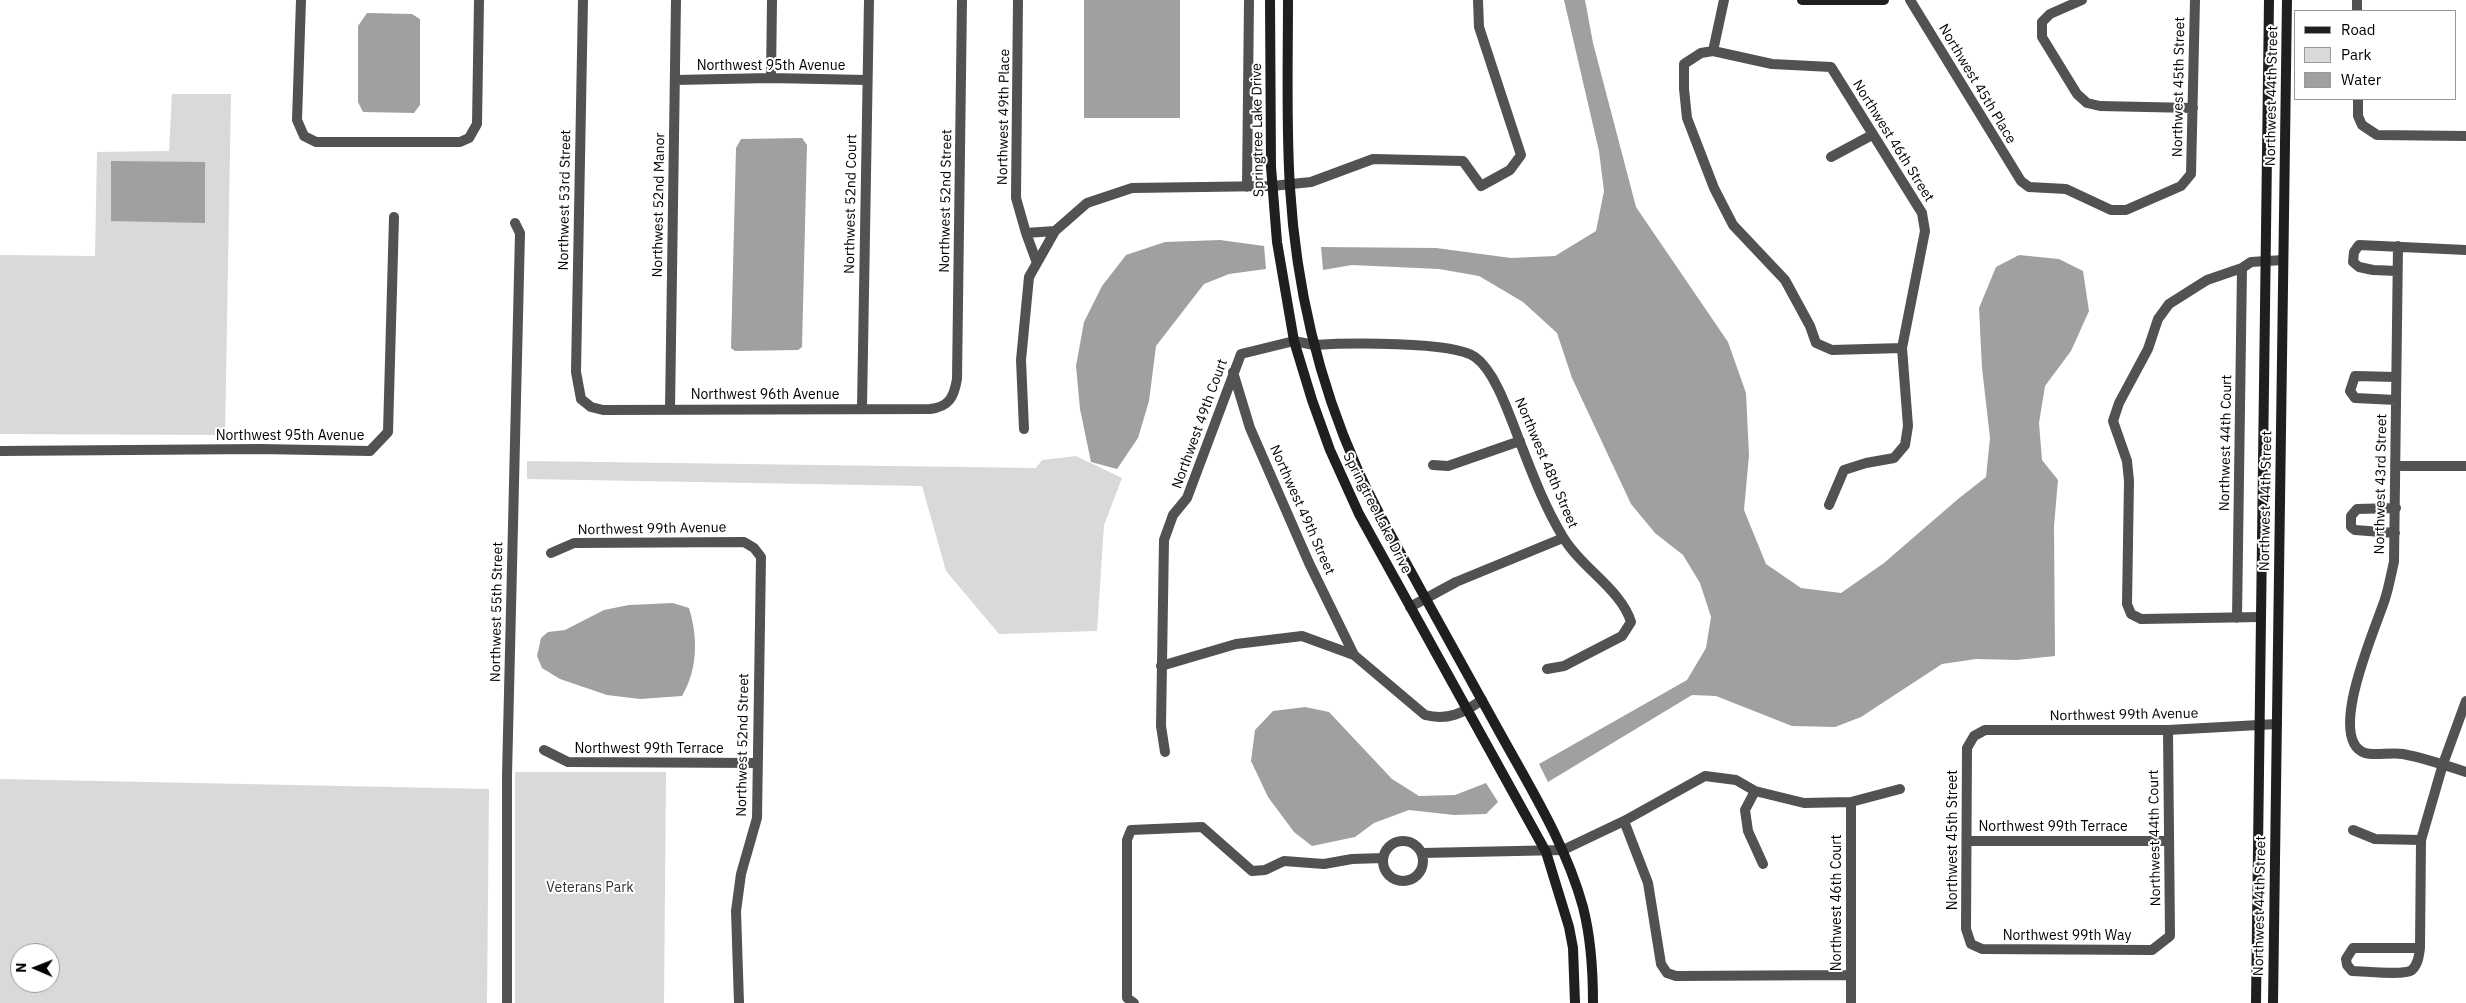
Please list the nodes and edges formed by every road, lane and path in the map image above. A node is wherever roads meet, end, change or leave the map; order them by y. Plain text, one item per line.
1 (301, 0) edge
2 (479, 0) edge
3 (582, 0) edge
4 (676, 0) edge
5 (772, 0) edge
6 (869, 0) edge
7 (962, 0) edge
8 (1018, 0) edge
9 (1249, 0) edge
10 (1270, 0) edge
11 (1288, 0) edge
12 (1478, 0) edge
13 (1724, 0) edge
14 (1802, 0) edge
15 (1884, 0) edge
16 (1910, 0) edge
17 (2082, 0) edge
18 (2195, 0) edge
19 (2269, 0) edge
20 (2287, 0) edge
21 (1713, 51) junction
22 (772, 78) junction
23 (675, 80) junction
24 (867, 80) junction
25 (2358, 100) edge
26 (2193, 108) junction
27 (1872, 135) junction
28 (2466, 136) edge
29 (1831, 158) dead end
30 (2191, 174) joint
31 (1290, 185) junction
32 (1272, 186) junction
33 (1247, 187) junction
34 (394, 217) dead end
35 (515, 223) dead end
36 (1055, 231) junction
37 (1026, 233) junction
38 (2398, 246) junction
39 (2466, 250) edge
40 (2266, 260) junction
41 (2283, 260) junction
42 (1037, 263) junction
43 (2242, 268) junction
44 (2397, 272) junction
45 (1294, 341) junction
46 (1314, 345) junction
47 (1902, 348) junction
48 (1233, 372) junction
49 (2396, 377) junction
50 (581, 400) joint
51 (2396, 400) junction
52 (950, 401) joint
53 (862, 408) junction
54 (670, 410) junction
55 (1024, 429) dead end
56 (1520, 441) junction
57 (0, 451) edge
58 (1432, 465) dead end
59 (2395, 466) junction
60 (2466, 466) edge
61 (1829, 505) dead end
62 (2396, 508) junction
63 (2395, 533) junction
64 (1563, 538) junction
65 (754, 548) joint
66 (551, 553) dead end
67 (1426, 598) junction
68 (1410, 607) junction
69 (2261, 617) junction
70 (2237, 618) junction
71 (1354, 655) junction
72 (1161, 666) junction
73 (1547, 669) dead end
74 (1482, 700) junction
75 (2466, 701) edge
76 (1467, 710) junction
77 (2259, 724) junction
78 (2276, 724) junction
79 (2168, 730) junction
80 (1974, 736) joint
81 (544, 750) dead end
82 (1164, 752) dead end
83 (757, 763) junction
84 (2443, 764) junction
85 (2466, 772) edge
86 (1900, 789) dead end
87 (1755, 791) junction
88 (1851, 802) junction
89 (1624, 821) junction
90 (2353, 830) dead end
91 (2421, 840) junction
92 (1967, 841) junction
93 (2169, 841) junction
94 (1563, 850) junction
95 (1546, 852) junction
96 (1422, 853) junction
97 (1383, 858) junction
98 (1763, 864) dead end
99 (1971, 944) joint
100 (2162, 944) joint
101 (2420, 948) junction
102 (1850, 975) junction
103 (507, 1003) edge
104 (739, 1003) edge
105 (1134, 1003) edge
106 (1576, 1003) edge
107 (1593, 1003) edge
108 (1851, 1003) edge
109 (2256, 1003) edge
110 (2273, 1003) edge

1 - 2 street
3 - 50 street, Northwest 53rd Street
4 - 23 street, Northwest 52nd Manor
5 - 22 street
6 - 24 street, Northwest 52nd Court
7 - 52 street, Northwest 52nd Street
8 - 37 street, Northwest 49th Place
9 - 33 street
10 - 32 street, Springtree Lake Drive
11 - 31 street, Springtree Lake Drive
12 - 31 street
13 - 21 street
14 - 15 street
16 - 30 street, Northwest 45th Place
17 - 26 street
18 - 26 street, Northwest 45th Street
19 - 40 street, Northwest 44th Street
20 - 41 street, Northwest 44th Street
21 - 27 street, Northwest 46th Street
21 - 47 street
22 - 23 street, Northwest 95th Avenue
22 - 24 street, Northwest 95th Avenue
23 - 54 street, Northwest 52nd Manor
24 - 53 street, Northwest 52nd Court
25 - 28 street
26 - 30 street, Northwest 45th Street
27 - 29 street
27 - 47 street, Northwest 46th Street
31 - 32 street
31 - 46 street, Springtree Lake Drive
32 - 33 street
32 - 45 street, Springtree Lake Drive
33 - 36 street
34 - 57 street, Northwest 95th Avenue
35 - 103 street, Northwest 55th Street
36 - 37 street
36 - 42 street
37 - 42 street, Northwest 49th Place
38 - 39 street
38 - 44 street, Northwest 43rd Street
38 - 44 street
40 - 41 street
40 - 43 street
40 - 69 street, Northwest 44th Street
41 - 78 street, Northwest 44th Street
42 - 55 street
43 - 70 street, Northwest 44th Court
43 - 70 street
44 - 49 street, Northwest 43rd Street
45 - 46 street, Northwest 49th Court
45 - 48 street, Northwest 49th Court
45 - 68 street, Springtree Lake Drive
46 - 56 street, Northwest 48th Street
46 - 67 street, Springtree Lake Drive
47 - 61 street, Northwest 46th Street
48 - 71 street, Northwest 49th Street
48 - 72 street, Northwest 49th Court
49 - 51 street, Northwest 43rd Street
49 - 51 street
50 - 54 street, Northwest 96th Avenue
51 - 59 street, Northwest 43rd Street
52 - 53 street, Northwest 96th Avenue
53 - 54 street, Northwest 96th Avenue
56 - 58 street
56 - 64 street, Northwest 48th Street
59 - 60 street
59 - 62 street, Northwest 43rd Street
62 - 63 street, Northwest 43rd Street
62 - 63 street
63 - 84 street, Northwest 43rd Street
64 - 67 street
64 - 73 street, Northwest 48th Street
65 - 66 street, Northwest 99th Avenue
65 - 83 street, Northwest 52nd Street
67 - 68 street
67 - 74 street, Springtree Lake Drive
68 - 76 street, Springtree Lake Drive
69 - 70 street
69 - 77 street, Northwest 44th Street
71 - 72 street
71 - 76 street
72 - 82 street, Northwest 49th Court
74 - 76 street
74 - 94 street, Springtree Lake Drive
75 - 84 street
76 - 95 street, Springtree Lake Drive
77 - 78 street, Northwest 99th Avenue
77 - 79 street, Northwest 99th Avenue
77 - 109 street, Northwest 44th Street
78 - 110 street, Northwest 44th Street
79 - 80 street, Northwest 99th Avenue
79 - 93 street, Northwest 44th Court
80 - 92 street, Northwest 45th Street
81 - 83 street, Northwest 99th Terrace
83 - 104 street, Northwest 52nd Street
84 - 85 street
84 - 91 street
86 - 88 street
87 - 88 street
87 - 89 street
87 - 98 street
88 - 102 street, Northwest 46th Court
89 - 94 street
89 - 102 street
90 - 91 street
91 - 101 street
92 - 93 street, Northwest 99th Terrace
92 - 99 street, Northwest 45th Street
93 - 100 street, Northwest 44th Court
94 - 95 street
94 - 107 street, Springtree Lake Drive
95 - 96 street
95 - 106 street, Springtree Lake Drive
96 - 97 street
96 - 97 street
97 - 105 street
99 - 100 street, Northwest 99th Way
101 - 101 street
102 - 108 street, Northwest 46th Court

